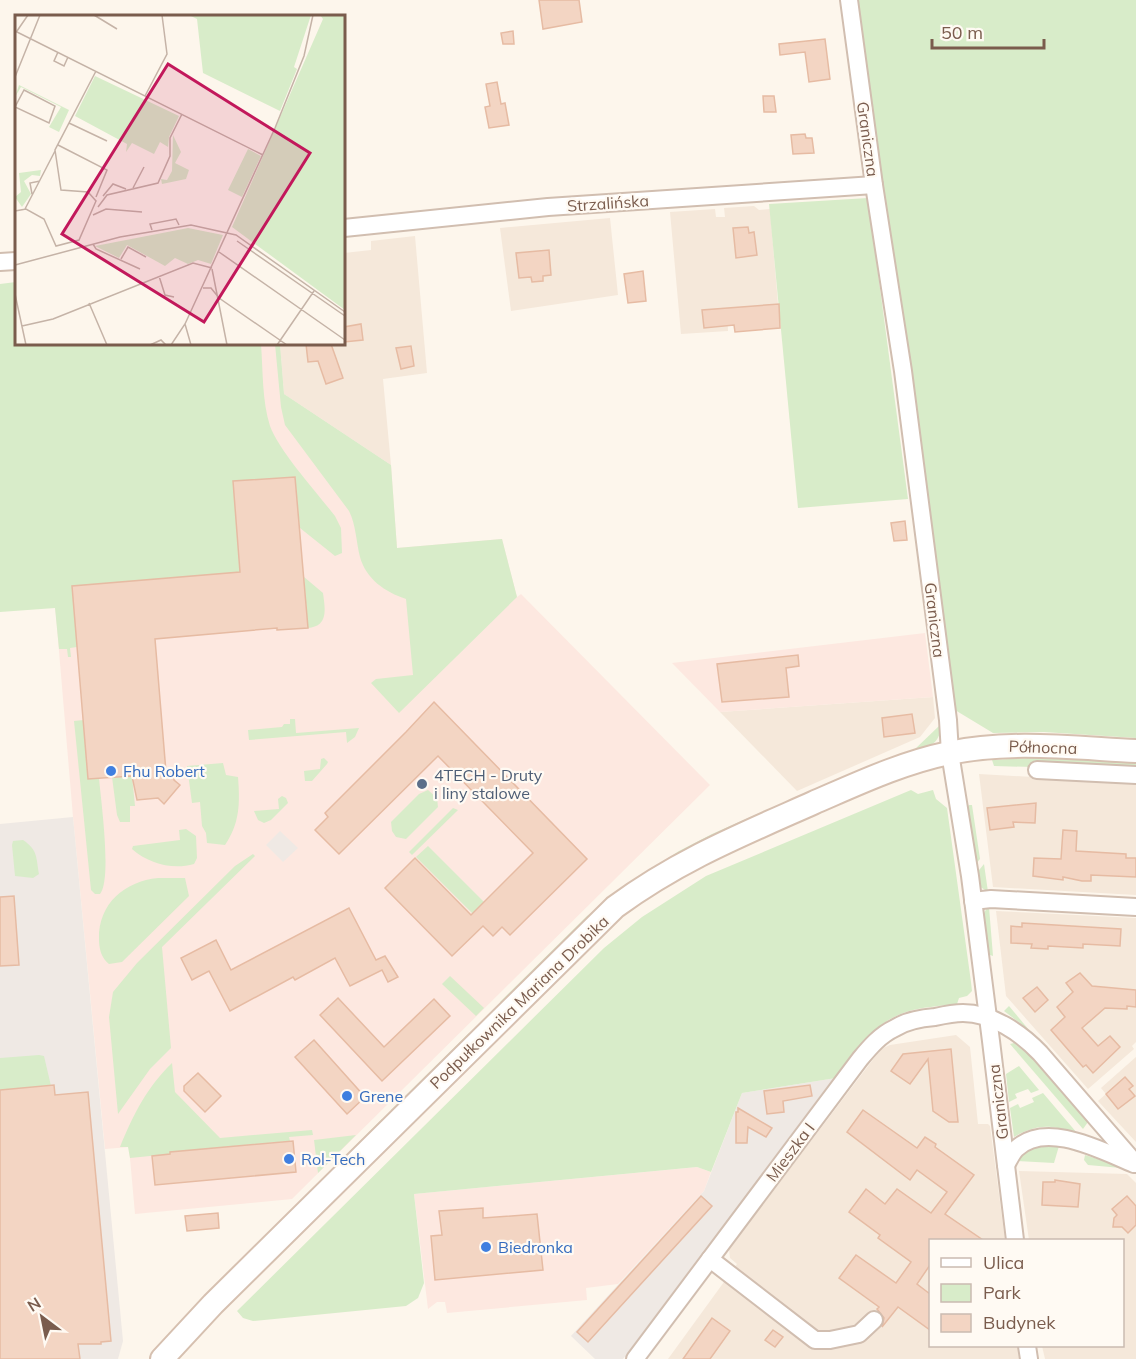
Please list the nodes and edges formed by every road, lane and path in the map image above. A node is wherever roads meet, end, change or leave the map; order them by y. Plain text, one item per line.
1 (849, 0) edge
2 (874, 185) junction
3 (345, 228) edge
4 (15, 261) edge
5 (0, 262) edge
6 (1136, 751) edge
7 (950, 753) junction
8 (1037, 770) dead end
9 (1136, 775) edge
10 (973, 901) junction
11 (1136, 907) edge
12 (987, 1018) junction
13 (1006, 1165) junction
14 (1136, 1165) edge
15 (1015, 1239) edge
16 (710, 1258) junction
17 (874, 1320) dead end
18 (162, 1359) edge
19 (635, 1359) edge

1 - 2 street, Graniczna
2 - 3 street, Strzalińska
2 - 7 street, Graniczna
4 - 5 street
6 - 7 main road, Północna
7 - 10 street, Graniczna
7 - 18 main road, Podpułkownika Mariana Drobika
8 - 9 street, Północna
10 - 11 street
10 - 12 street, Graniczna
12 - 13 street, Graniczna
12 - 14 street, Mieszka I
12 - 16 street, Mieszka I
13 - 14 street
13 - 15 street, Graniczna
16 - 17 street
16 - 19 street, Mieszka I

